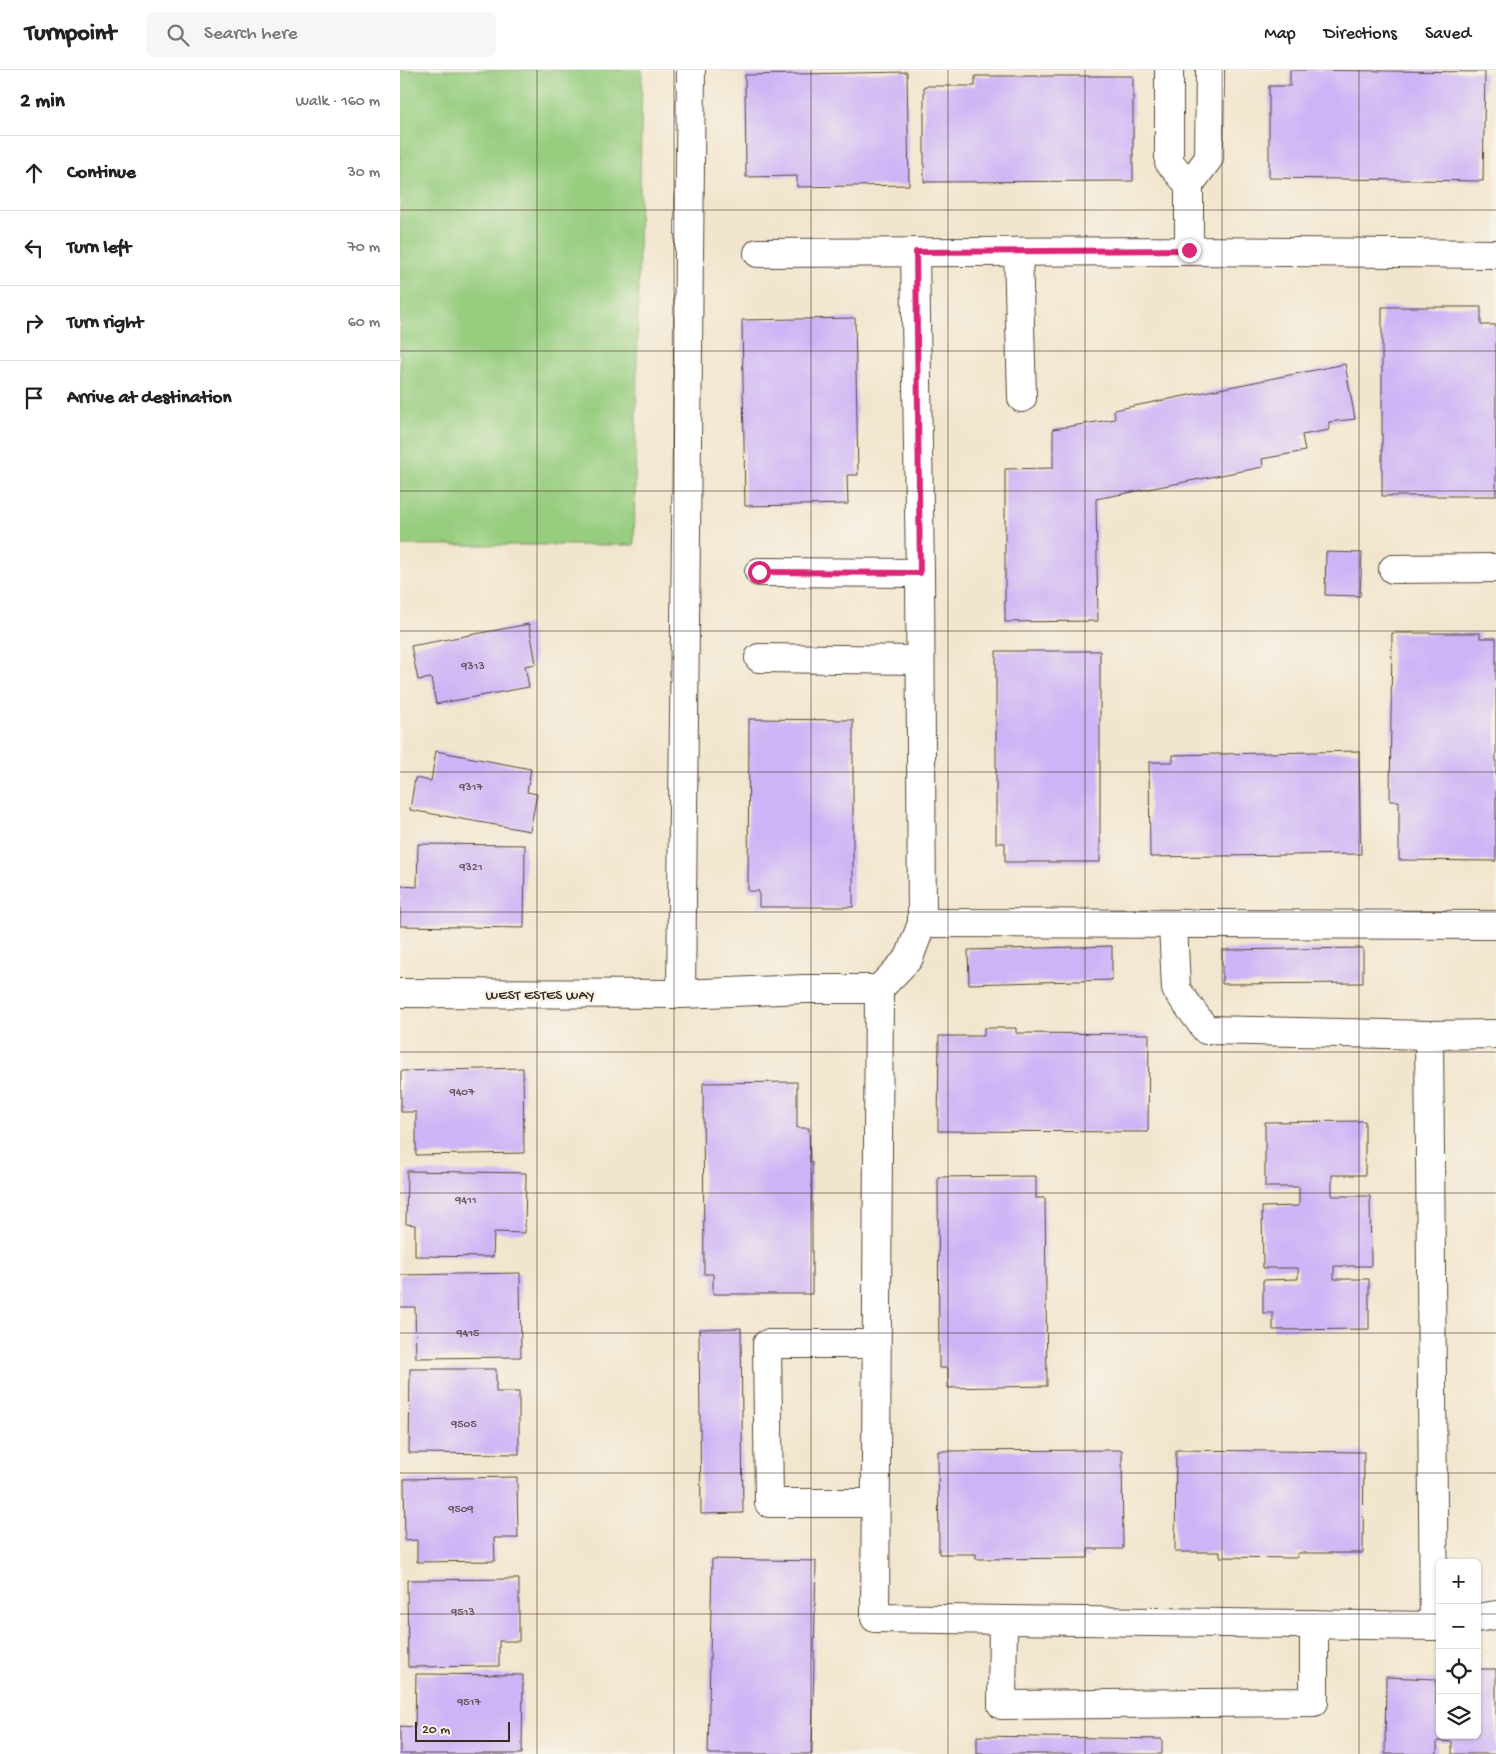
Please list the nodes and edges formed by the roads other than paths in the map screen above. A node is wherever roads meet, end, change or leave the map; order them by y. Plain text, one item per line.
1 (691, 70) edge
2 (1169, 70) edge
3 (1210, 70) edge
4 (1189, 185) junction
5 (1189, 250) junction
6 (916, 252) junction
7 (1018, 252) junction
8 (758, 253) dead end
9 (1496, 254) edge
10 (1022, 398) dead end
11 (1496, 568) edge
12 (1393, 569) dead end
13 (759, 572) dead end
14 (920, 573) junction
15 (759, 658) dead end
16 (920, 660) junction
17 (922, 923) junction
18 (1172, 924) junction
19 (1496, 925) edge
20 (879, 990) junction
21 (400, 993) edge
22 (681, 994) junction
23 (1496, 1034) edge
24 (1429, 1035) junction
25 (876, 1344) junction
26 (875, 1502) junction
27 (1437, 1604) edge
28 (1496, 1615) edge
29 (1481, 1617) edge
30 (1003, 1620) junction
31 (1314, 1624) junction
32 (1436, 1625) edge

1 - 22 street
2 - 4 street
3 - 4 street
4 - 5 street
5 - 7 street
5 - 9 street
6 - 7 street
6 - 8 street
6 - 14 street
7 - 10 street
11 - 12 street
13 - 14 street
14 - 16 street
15 - 16 street
16 - 17 street
17 - 18 street
17 - 20 street
18 - 19 street
18 - 24 street
20 - 22 street, WEST ESTES WAY
20 - 25 street
21 - 22 street, WEST ESTES WAY
23 - 24 street
24 - 27 street
25 - 26 street
25 - 26 street
26 - 30 street
28 - 29 street
30 - 31 street
30 - 31 street
31 - 32 street

